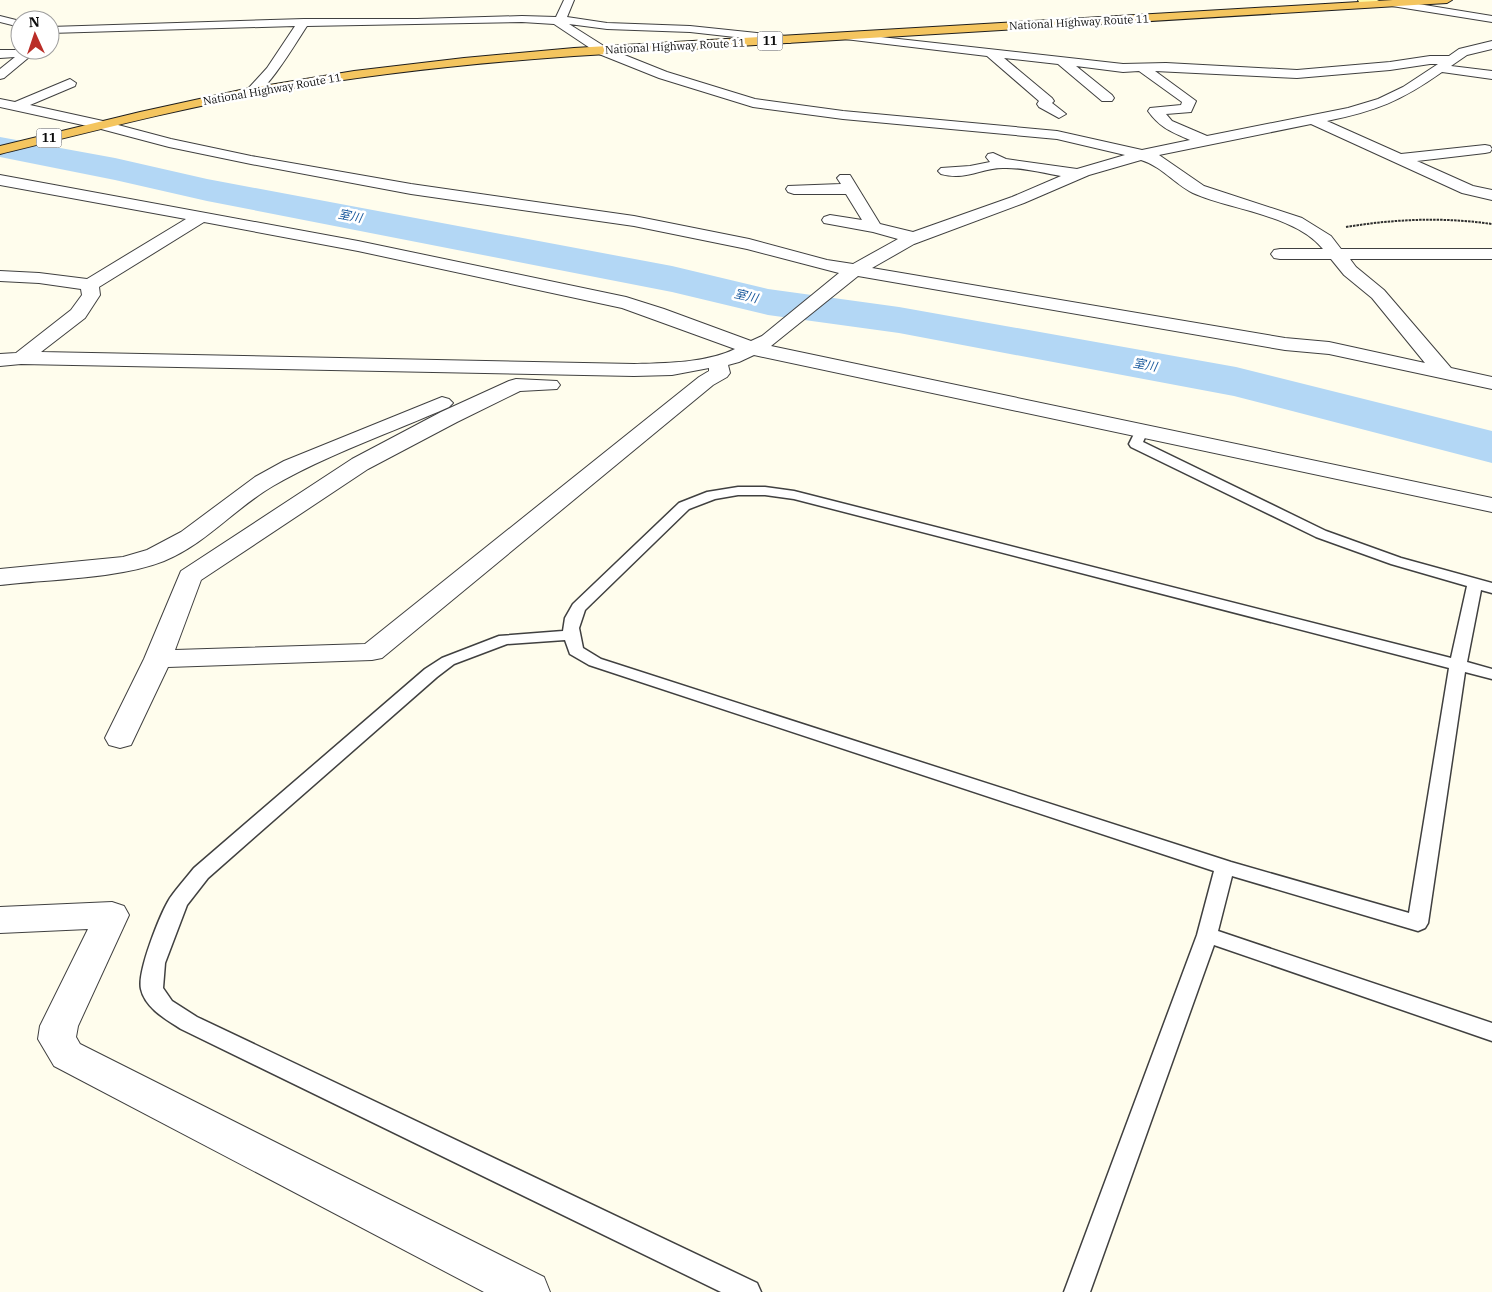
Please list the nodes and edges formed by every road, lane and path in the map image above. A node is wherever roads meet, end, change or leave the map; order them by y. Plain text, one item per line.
1 (569, 0) edge
2 (1363, 0) edge
3 (1447, 0) edge
4 (1386, 4) junction
5 (324, 12) dead end
6 (1492, 19) edge
7 (559, 20) junction
8 (302, 22) junction
9 (60, 30) edge
10 (845, 36) junction
11 (790, 39) junction
12 (1492, 45) edge
13 (603, 51) junction
14 (990, 52) junction
15 (0, 54) edge
16 (1452, 60) junction
17 (1062, 61) junction
18 (1142, 68) junction
19 (1439, 68) junction
20 (0, 75) edge
21 (1492, 75) edge
22 (70, 83) dead end
23 (252, 92) junction
24 (1107, 98) dead end
25 (0, 102) edge
26 (18, 106) junction
27 (1059, 114) dead end
28 (1312, 120) junction
29 (100, 125) junction
30 (1205, 141) junction
31 (1485, 149) dead end
32 (0, 150) edge
33 (1142, 155) junction
34 (1398, 159) junction
35 (946, 171) dead end
36 (1079, 174) junction
37 (0, 180) edge
38 (794, 189) dead end
39 (1492, 195) edge
40 (200, 217) junction
41 (830, 220) dead end
42 (1492, 224) edge
43 (874, 227) junction
44 (1314, 232) junction
45 (914, 238) junction
46 (1336, 253) junction
47 (1280, 254) dead end
48 (1489, 262) edge
49 (852, 272) junction
50 (0, 276) edge
51 (90, 285) junction
52 (751, 348) junction
53 (21, 358) junction
54 (0, 360) edge
55 (526, 368) junction
56 (712, 371) junction
57 (1444, 372) junction
58 (1492, 383) edge
59 (1142, 431) junction
60 (1492, 505) edge
61 (0, 576) edge
62 (1475, 584) junction
63 (1492, 588) edge
64 (571, 635) junction
65 (158, 659) junction
66 (1458, 665) junction
67 (1492, 674) edge
68 (120, 738) dead end
69 (1225, 867) junction
70 (0, 920) edge
71 (1207, 935) junction
72 (1492, 1032) edge
73 (528, 1292) edge
74 (748, 1292) edge
75 (1078, 1292) edge

1 - 7 street
2 - 4 main road
3 - 4 highway, National Highway Route 11 / 11
4 - 6 street
4 - 10 highway, National Highway Route 11 / 11
5 - 8 street
7 - 8 street
7 - 11 street
7 - 13 street
8 - 9 street
8 - 23 street
10 - 11 highway, National Highway Route 11 / 11
10 - 14 street
11 - 13 highway, National Highway Route 11 / 11
12 - 16 street
13 - 23 highway, National Highway Route 11 / 11
13 - 33 street
14 - 17 street
14 - 27 street
15 - 20 street
16 - 18 street
16 - 19 street
17 - 18 street
17 - 24 street
18 - 30 street
19 - 21 street
19 - 28 street
22 - 26 street
23 - 29 highway, National Highway Route 11 / 11
25 - 26 street
26 - 29 street
28 - 30 street
28 - 34 street
29 - 32 highway, National Highway Route 11 / 11
29 - 49 street
30 - 33 street
31 - 34 street
33 - 36 street
33 - 44 street
34 - 39 street
35 - 36 street
36 - 45 street
37 - 40 street
38 - 43 street
40 - 51 street
40 - 52 street
41 - 43 street
42 - 44 path
43 - 45 street
44 - 46 street
45 - 49 street
46 - 47 street
46 - 48 street
46 - 57 street
49 - 52 street
49 - 57 street
50 - 51 street
51 - 53 street
52 - 56 street
52 - 59 street
53 - 54 street
53 - 55 street
55 - 56 street
55 - 61 street
56 - 65 street
56 - 65 street
57 - 58 street
59 - 60 street
59 - 62 lane
62 - 63 lane
62 - 66 lane
64 - 66 lane
64 - 69 lane
64 - 74 lane
65 - 68 street
66 - 67 lane
66 - 69 lane
69 - 71 lane
70 - 73 street
71 - 72 lane
71 - 75 lane

